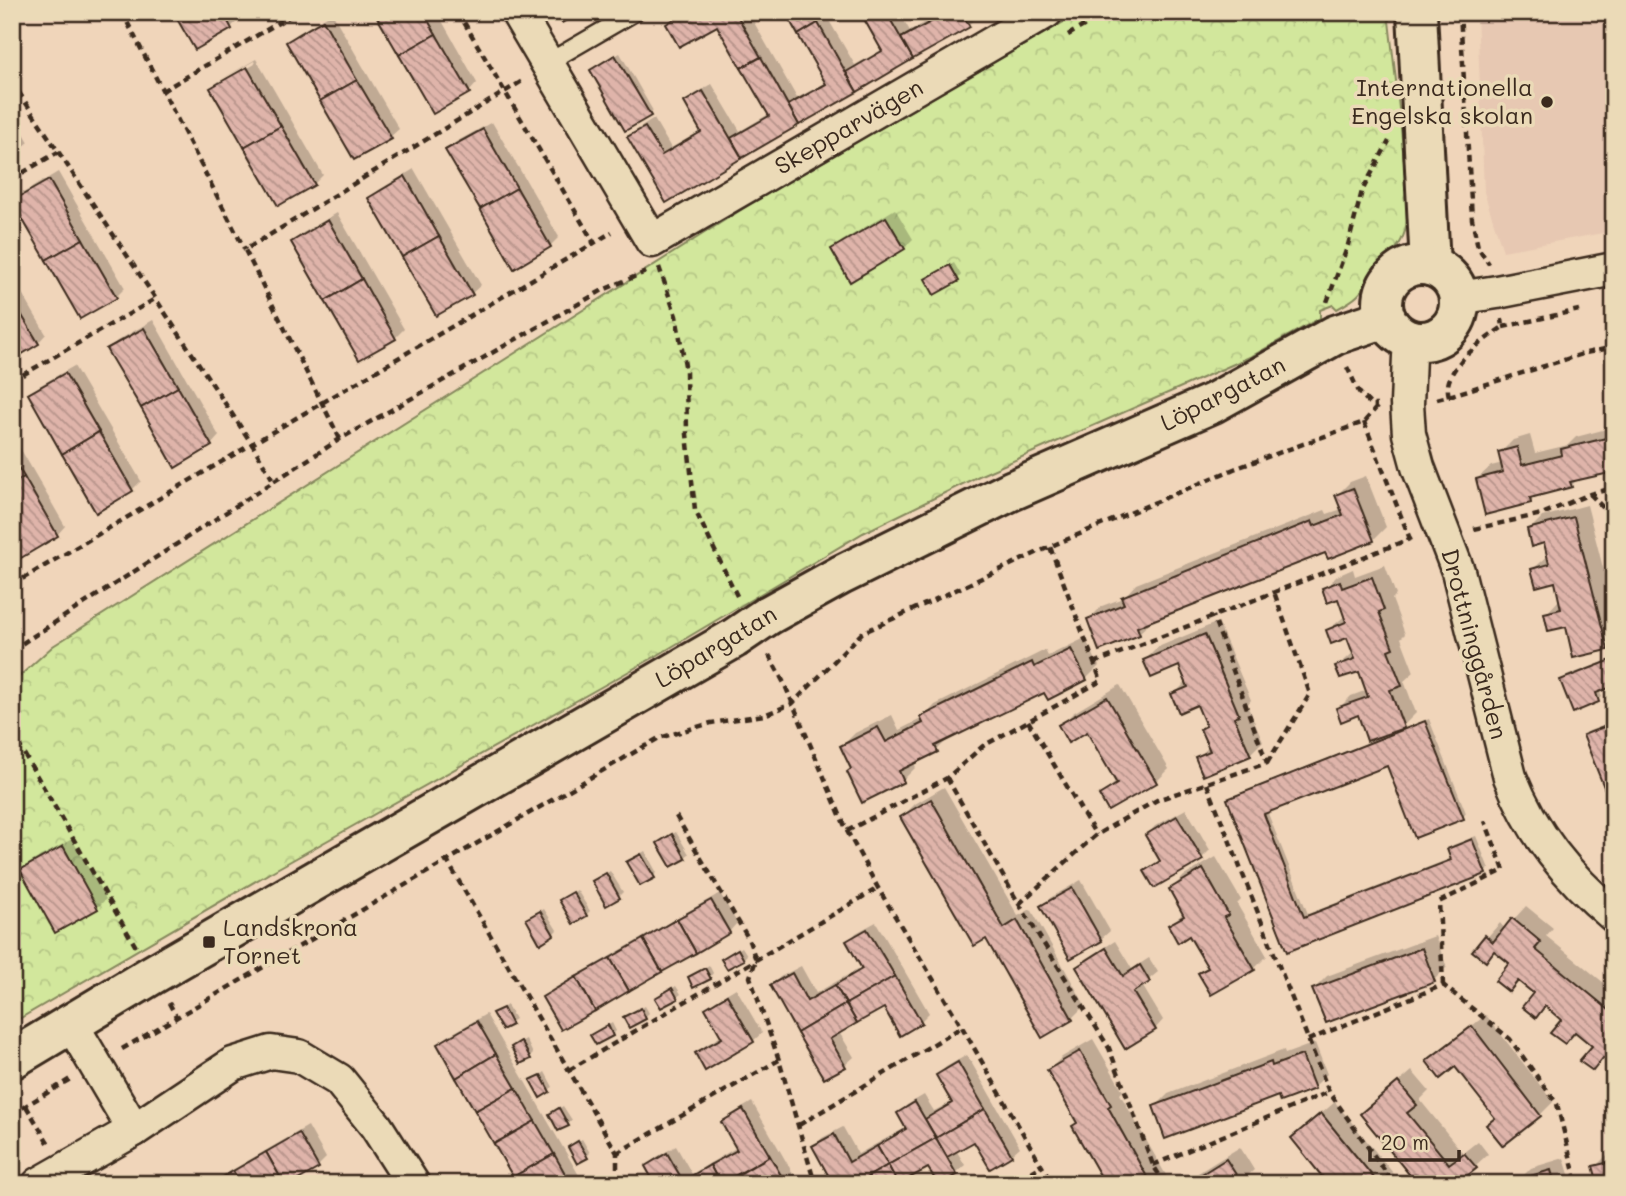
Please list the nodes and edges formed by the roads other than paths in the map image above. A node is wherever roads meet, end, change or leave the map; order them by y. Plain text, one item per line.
1 (517, 12) edge
2 (635, 12) edge
3 (1046, 12) edge
4 (1417, 12) edge
5 (547, 64) junction
6 (1430, 266) junction
7 (1614, 269) edge
8 (1458, 298) junction
9 (1399, 329) junction
10 (1614, 916) edge
11 (72, 1025) junction
12 (12, 1059) edge
13 (134, 1130) junction
14 (38, 1184) edge
15 (413, 1184) edge

1 - 5 street
2 - 5 lane
3 - 5 street, Skepparvägen
4 - 6 street
6 - 8 street
6 - 9 street
7 - 8 street
8 - 9 street
9 - 10 street, Drottninggården
9 - 11 street, Löpargatan
11 - 12 street, Löpargatan
11 - 13 street
13 - 14 street
13 - 15 street

